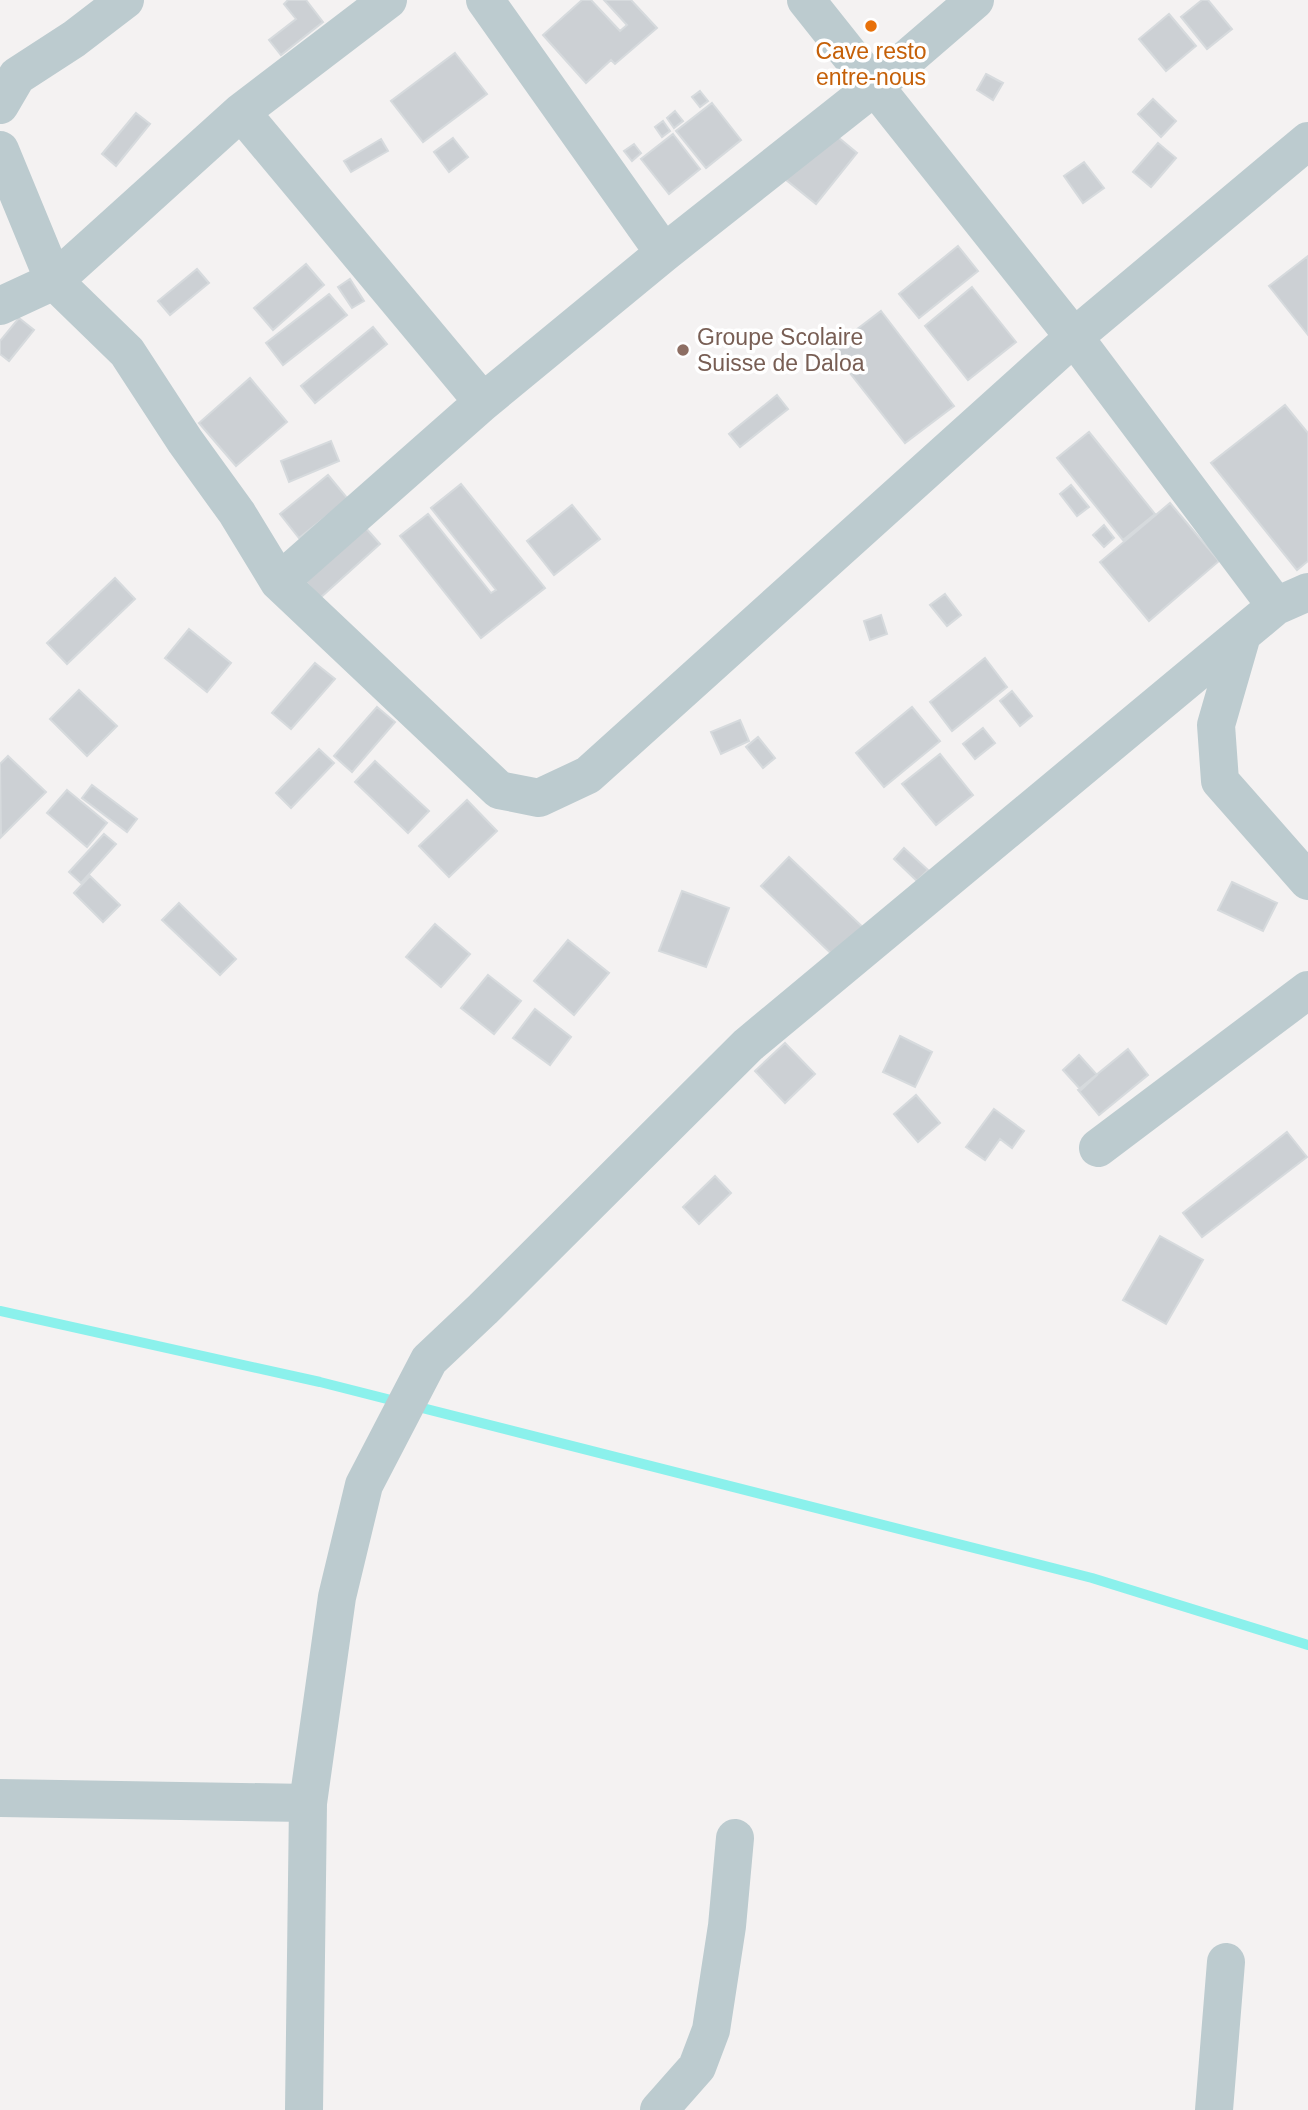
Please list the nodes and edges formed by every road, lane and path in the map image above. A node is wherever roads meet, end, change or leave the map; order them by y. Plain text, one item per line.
1 (125, 0) edge
2 (388, 0) edge
3 (485, 0) edge
4 (806, 0) edge
5 (975, 0) edge
6 (874, 87) junction
7 (0, 104) edge
8 (240, 112) junction
9 (1308, 141) edge
10 (0, 150) edge
11 (664, 253) junction
12 (54, 281) junction
13 (0, 306) edge
14 (1074, 337) junction
15 (483, 402) junction
16 (279, 582) junction
17 (1292, 599) edge
18 (1242, 635) junction
19 (1308, 881) edge
20 (1308, 990) edge
21 (1098, 1148) dead end
22 (0, 1798) edge
23 (308, 1803) junction
24 (735, 1838) dead end
25 (1226, 1962) dead end
26 (304, 2110) edge
27 (659, 2110) edge
28 (1214, 2110) edge

1 - 7 street
2 - 8 street
3 - 11 street
4 - 6 street
5 - 6 street
6 - 11 street
6 - 14 street
8 - 12 street
8 - 15 street
9 - 14 street
10 - 12 street
11 - 15 street
12 - 13 street
12 - 16 street
14 - 16 street
14 - 17 street
15 - 16 street
17 - 18 street
18 - 19 street
18 - 23 street
20 - 21 street
22 - 23 street
23 - 26 street
24 - 27 street
25 - 28 street

